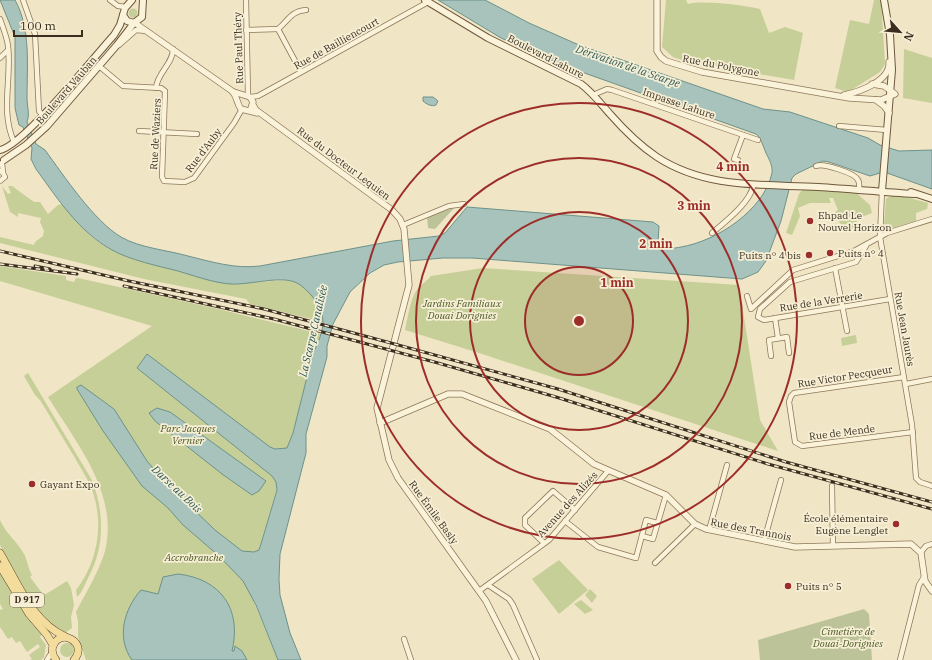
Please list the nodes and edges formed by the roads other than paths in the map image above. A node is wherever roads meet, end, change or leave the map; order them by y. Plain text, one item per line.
1 (23, 0) edge
2 (110, 0) edge
3 (144, 0) edge
4 (246, 0) edge
5 (657, 0) edge
6 (884, 0) edge
7 (888, 0) edge
8 (427, 1) edge
9 (129, 4) edge
10 (142, 10) junction
11 (306, 10) dead end
12 (123, 15) junction
13 (142, 18) junction
14 (0, 19) edge
15 (135, 23) junction
16 (278, 29) junction
17 (246, 30) junction
18 (149, 31) junction
19 (890, 41) junction
20 (117, 46) junction
21 (173, 49) junction
22 (8, 50) junction
23 (0, 58) edge
24 (99, 66) junction
25 (200, 68) junction
26 (301, 72) junction
27 (872, 84) junction
28 (156, 88) junction
29 (232, 91) junction
30 (892, 93) junction
31 (593, 95) junction
32 (247, 96) junction
33 (837, 96) junction
34 (238, 100) junction
35 (875, 100) junction
36 (253, 105) junction
37 (245, 110) junction
38 (889, 113) junction
39 (262, 114) junction
40 (43, 116) junction
41 (839, 126) dead end
42 (887, 130) junction
43 (139, 131) dead end
44 (164, 132) junction
45 (197, 134) dead end
46 (743, 135) junction
47 (758, 140) dead end
48 (14, 142) junction
49 (887, 142) junction
50 (0, 150) edge
51 (738, 160) dead end
52 (2, 162) edge
53 (816, 166) dead end
54 (1, 172) edge
55 (0, 181) edge
56 (167, 182) joint
57 (753, 185) junction
58 (859, 189) junction
59 (882, 189) junction
60 (932, 199) edge
61 (464, 204) dead end
62 (932, 220) edge
63 (403, 225) junction
64 (712, 233) dead end
65 (880, 237) junction
66 (866, 246) junction
67 (835, 268) junction
68 (747, 296) dead end
69 (890, 299) junction
70 (843, 307) junction
71 (775, 318) junction
72 (846, 332) dead end
73 (778, 338) junction
74 (789, 353) dead end
75 (771, 356) dead end
76 (388, 362) joint
77 (904, 376) junction
78 (932, 379) edge
79 (906, 384) junction
80 (792, 421) joint
81 (380, 423) junction
82 (913, 432) junction
83 (727, 465) dead end
84 (608, 470) junction
85 (781, 480) dead end
86 (832, 486) dead end
87 (932, 486) edge
88 (666, 495) junction
89 (575, 510) junction
90 (565, 521) junction
91 (657, 523) junction
92 (695, 524) junction
93 (709, 530) junction
94 (642, 536) junction
95 (764, 541) junction
96 (544, 543) junction
97 (932, 544) edge
98 (833, 546) junction
99 (920, 552) junction
100 (0, 553) edge
101 (655, 563) dead end
102 (0, 566) edge
103 (924, 577) junction
104 (488, 585) junction
105 (479, 591) junction
106 (932, 592) edge
107 (66, 637) junction
108 (404, 639) dead end
109 (53, 648) junction
110 (78, 650) junction
111 (48, 660) edge
112 (56, 660) edge
113 (74, 660) edge
114 (82, 660) edge
115 (411, 660) edge
116 (516, 660) edge
117 (537, 660) edge
118 (900, 660) edge

1 - 40 street
2 - 9 street
3 - 10 main road
4 - 17 street, Rue Paul Théry
5 - 33 street, Rue du Polygone
6 - 19 main road
7 - 30 main road
8 - 26 street, Rue de Bailliencourt
8 - 31 main road, Boulevard Lahure
9 - 10 main road
9 - 12 main road
10 - 13 main road
11 - 16 street
12 - 15 main road
12 - 40 main road, Boulevard Vauban
13 - 15 main road
13 - 25 street
14 - 22 street
15 - 18 street
15 - 20 main road, Boulevard Vauban
16 - 17 street
16 - 26 street
17 - 32 street, Rue Paul Théry
18 - 20 street
18 - 21 street
19 - 27 street, Rue du Polygone
19 - 30 main road
20 - 24 main road, Boulevard Vauban
21 - 25 street
21 - 28 street, Rue de Waziers
22 - 23 street
22 - 48 street
24 - 28 street
24 - 52 main road, Boulevard Vauban
25 - 29 street
26 - 32 street, Rue de Bailliencourt
27 - 30 street
27 - 33 street, Rue du Polygone
28 - 44 street, Rue de Waziers
29 - 32 street
29 - 34 street
30 - 35 street, Rue du Polygone
30 - 38 main road
30 - 49 main road
31 - 46 street, Impasse Lahure
31 - 57 main road, Boulevard Lahure
32 - 34 street
32 - 36 street
33 - 35 street, Rue du Polygone
34 - 37 street
35 - 38 street
36 - 37 street
36 - 39 street, Rue du Docteur Lequien
37 - 39 street, Rue du Docteur Lequien
37 - 56 street, Rue d'Auby
38 - 42 main road
39 - 63 street, Rue du Docteur Lequien
40 - 48 main road, Boulevard Vauban
41 - 42 street
42 - 49 main road
43 - 44 street
44 - 45 street
44 - 56 street, Rue de Waziers
46 - 47 street, Impasse Lahure
46 - 51 street
48 - 50 main road, Boulevard Vauban
49 - 59 main road, Rue Jean Jaurès
50 - 52 main road
52 - 54 street
53 - 58 street
54 - 55 street
57 - 58 main road, Boulevard Lahure
57 - 64 street
58 - 59 main road, Boulevard Lahure
59 - 60 main road, Boulevard Lahure
59 - 65 street, Rue Jean Jaurès
61 - 63 street
62 - 65 street
63 - 76 street, Rue du Docteur Lequien
65 - 66 street
65 - 69 street, Rue Jean Jaurès
66 - 67 street
66 - 68 street
67 - 70 street
67 - 71 street, Rue de la Verrerie
69 - 70 street, Rue de la Verrerie
69 - 77 street, Rue Jean Jaurès
70 - 71 street, Rue de la Verrerie
70 - 72 street
71 - 73 street
73 - 74 street
73 - 75 street
76 - 81 street, Rue Émile Basly
77 - 79 street, Rue Jean Jaurès
77 - 80 street, Rue Victor Pecqueur
78 - 79 street
79 - 82 street, Rue Jean Jaurès
80 - 82 street, Rue de Mende
81 - 84 street, Rue des Trannois
81 - 105 street, Rue Émile Basly
82 - 87 street, Rue Jean Jaurès
83 - 93 street
84 - 88 street, Rue des Trannois
84 - 89 street, Avenue des Alizés
85 - 95 street
86 - 98 street
88 - 91 street
88 - 92 street, Rue des Trannois
89 - 90 street, Avenue des Alizés
89 - 96 street
90 - 94 street
90 - 96 street, Avenue des Alizés
91 - 94 street
91 - 94 street
92 - 93 street, Rue des Trannois
92 - 101 street
93 - 95 street, Rue des Trannois
95 - 98 street, Rue des Trannois
96 - 104 street, Avenue des Alizés
97 - 99 street
98 - 99 street, Rue des Trannois
99 - 103 street
100 - 107 main road, D 917
102 - 109 main road, D 917
103 - 106 street
103 - 118 street
104 - 105 street, Avenue des Alizés
104 - 117 street
105 - 116 street, Rue Émile Basly
107 - 109 main road
107 - 110 main road
108 - 115 street
109 - 111 street
109 - 112 main road
110 - 113 main road
110 - 114 main road

